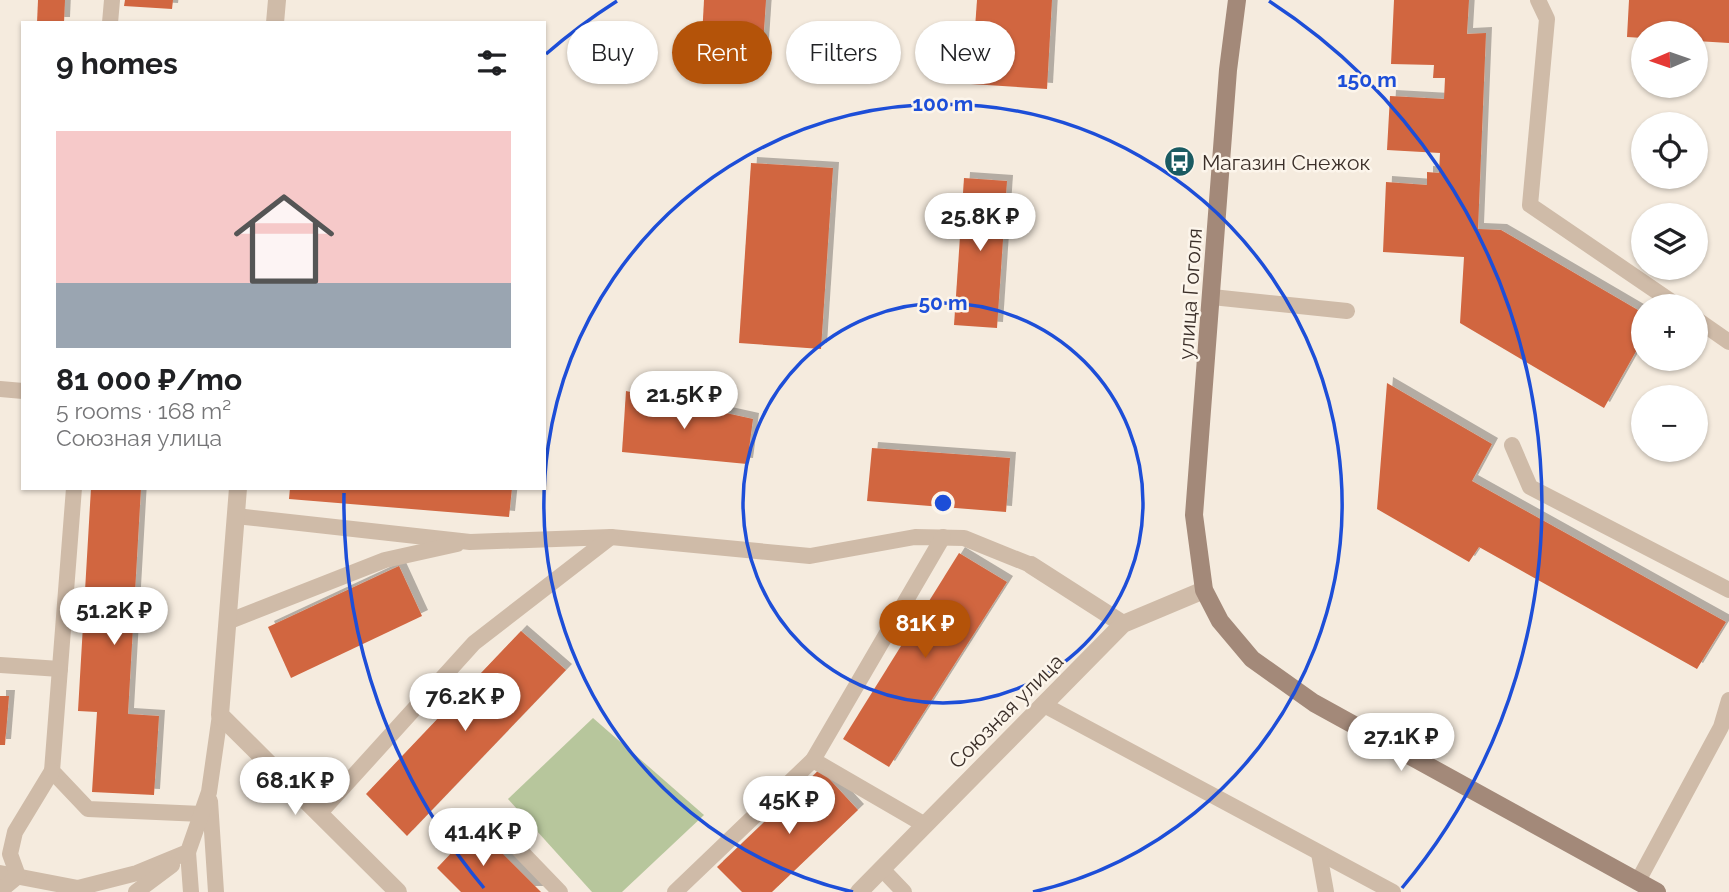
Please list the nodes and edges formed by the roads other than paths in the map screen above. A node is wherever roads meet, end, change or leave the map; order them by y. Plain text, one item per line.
1 (112, 0) edge
2 (277, 0) edge
3 (1237, 0) edge
4 (1538, 0) edge
5 (110, 21) edge
6 (275, 21) edge
7 (1660, 294) edge
8 (1212, 297) junction
9 (1347, 311) dead end
10 (1708, 327) edge
11 (1729, 342) edge
12 (0, 389) edge
13 (21, 391) edge
14 (1512, 445) dead end
15 (74, 490) edge
16 (238, 490) edge
17 (236, 516) junction
18 (611, 537) junction
19 (943, 537) junction
20 (470, 542) junction
21 (1031, 565) joint
22 (1204, 590) junction
23 (1729, 590) edge
24 (227, 622) junction
25 (1123, 624) junction
26 (0, 665) edge
27 (60, 669) junction
28 (1729, 700) edge
29 (1044, 705) junction
30 (220, 715) junction
31 (813, 760) junction
32 (52, 771) junction
33 (209, 792) junction
34 (202, 814) junction
35 (319, 814) junction
36 (925, 825) junction
37 (505, 835) dead end
38 (188, 852) junction
39 (1319, 853) junction
40 (882, 869) junction
41 (0, 873) edge
42 (18, 876) junction
43 (1637, 881) junction
44 (0, 891) edge
45 (136, 892) edge
46 (191, 892) edge
47 (216, 892) edge
48 (398, 892) edge
49 (560, 892) edge
50 (675, 892) edge
51 (859, 892) edge
52 (904, 892) edge
53 (1326, 892) edge
54 (1392, 892) edge
55 (1657, 892) edge

1 - 5 lane
2 - 6 street
3 - 8 main road, улица Гоголя
4 - 7 lane
8 - 9 lane
8 - 22 main road, улица Гоголя
10 - 11 lane
12 - 13 lane
14 - 23 lane
15 - 27 lane
16 - 17 street
17 - 20 lane
17 - 24 street
18 - 19 lane
18 - 20 lane
18 - 35 lane
19 - 21 lane
19 - 31 lane
20 - 24 lane
21 - 25 street
22 - 25 street, Союзная улица
22 - 43 main road, улица Гоголя
24 - 30 street
25 - 29 street, Союзная улица
26 - 27 lane
27 - 32 lane
28 - 43 lane
29 - 36 street, Союзная улица
29 - 39 lane
30 - 33 lane
30 - 35 street
31 - 36 lane
31 - 50 lane
32 - 34 lane
32 - 42 lane
33 - 34 lane
33 - 47 lane
34 - 38 lane
35 - 48 street
36 - 40 street, Союзная улица
37 - 49 lane
38 - 42 lane
38 - 45 lane
38 - 46 lane
39 - 53 lane
39 - 54 lane
40 - 51 street, Союзная улица
40 - 52 lane
41 - 42 lane
42 - 44 lane
43 - 55 main road, улица Гоголя

